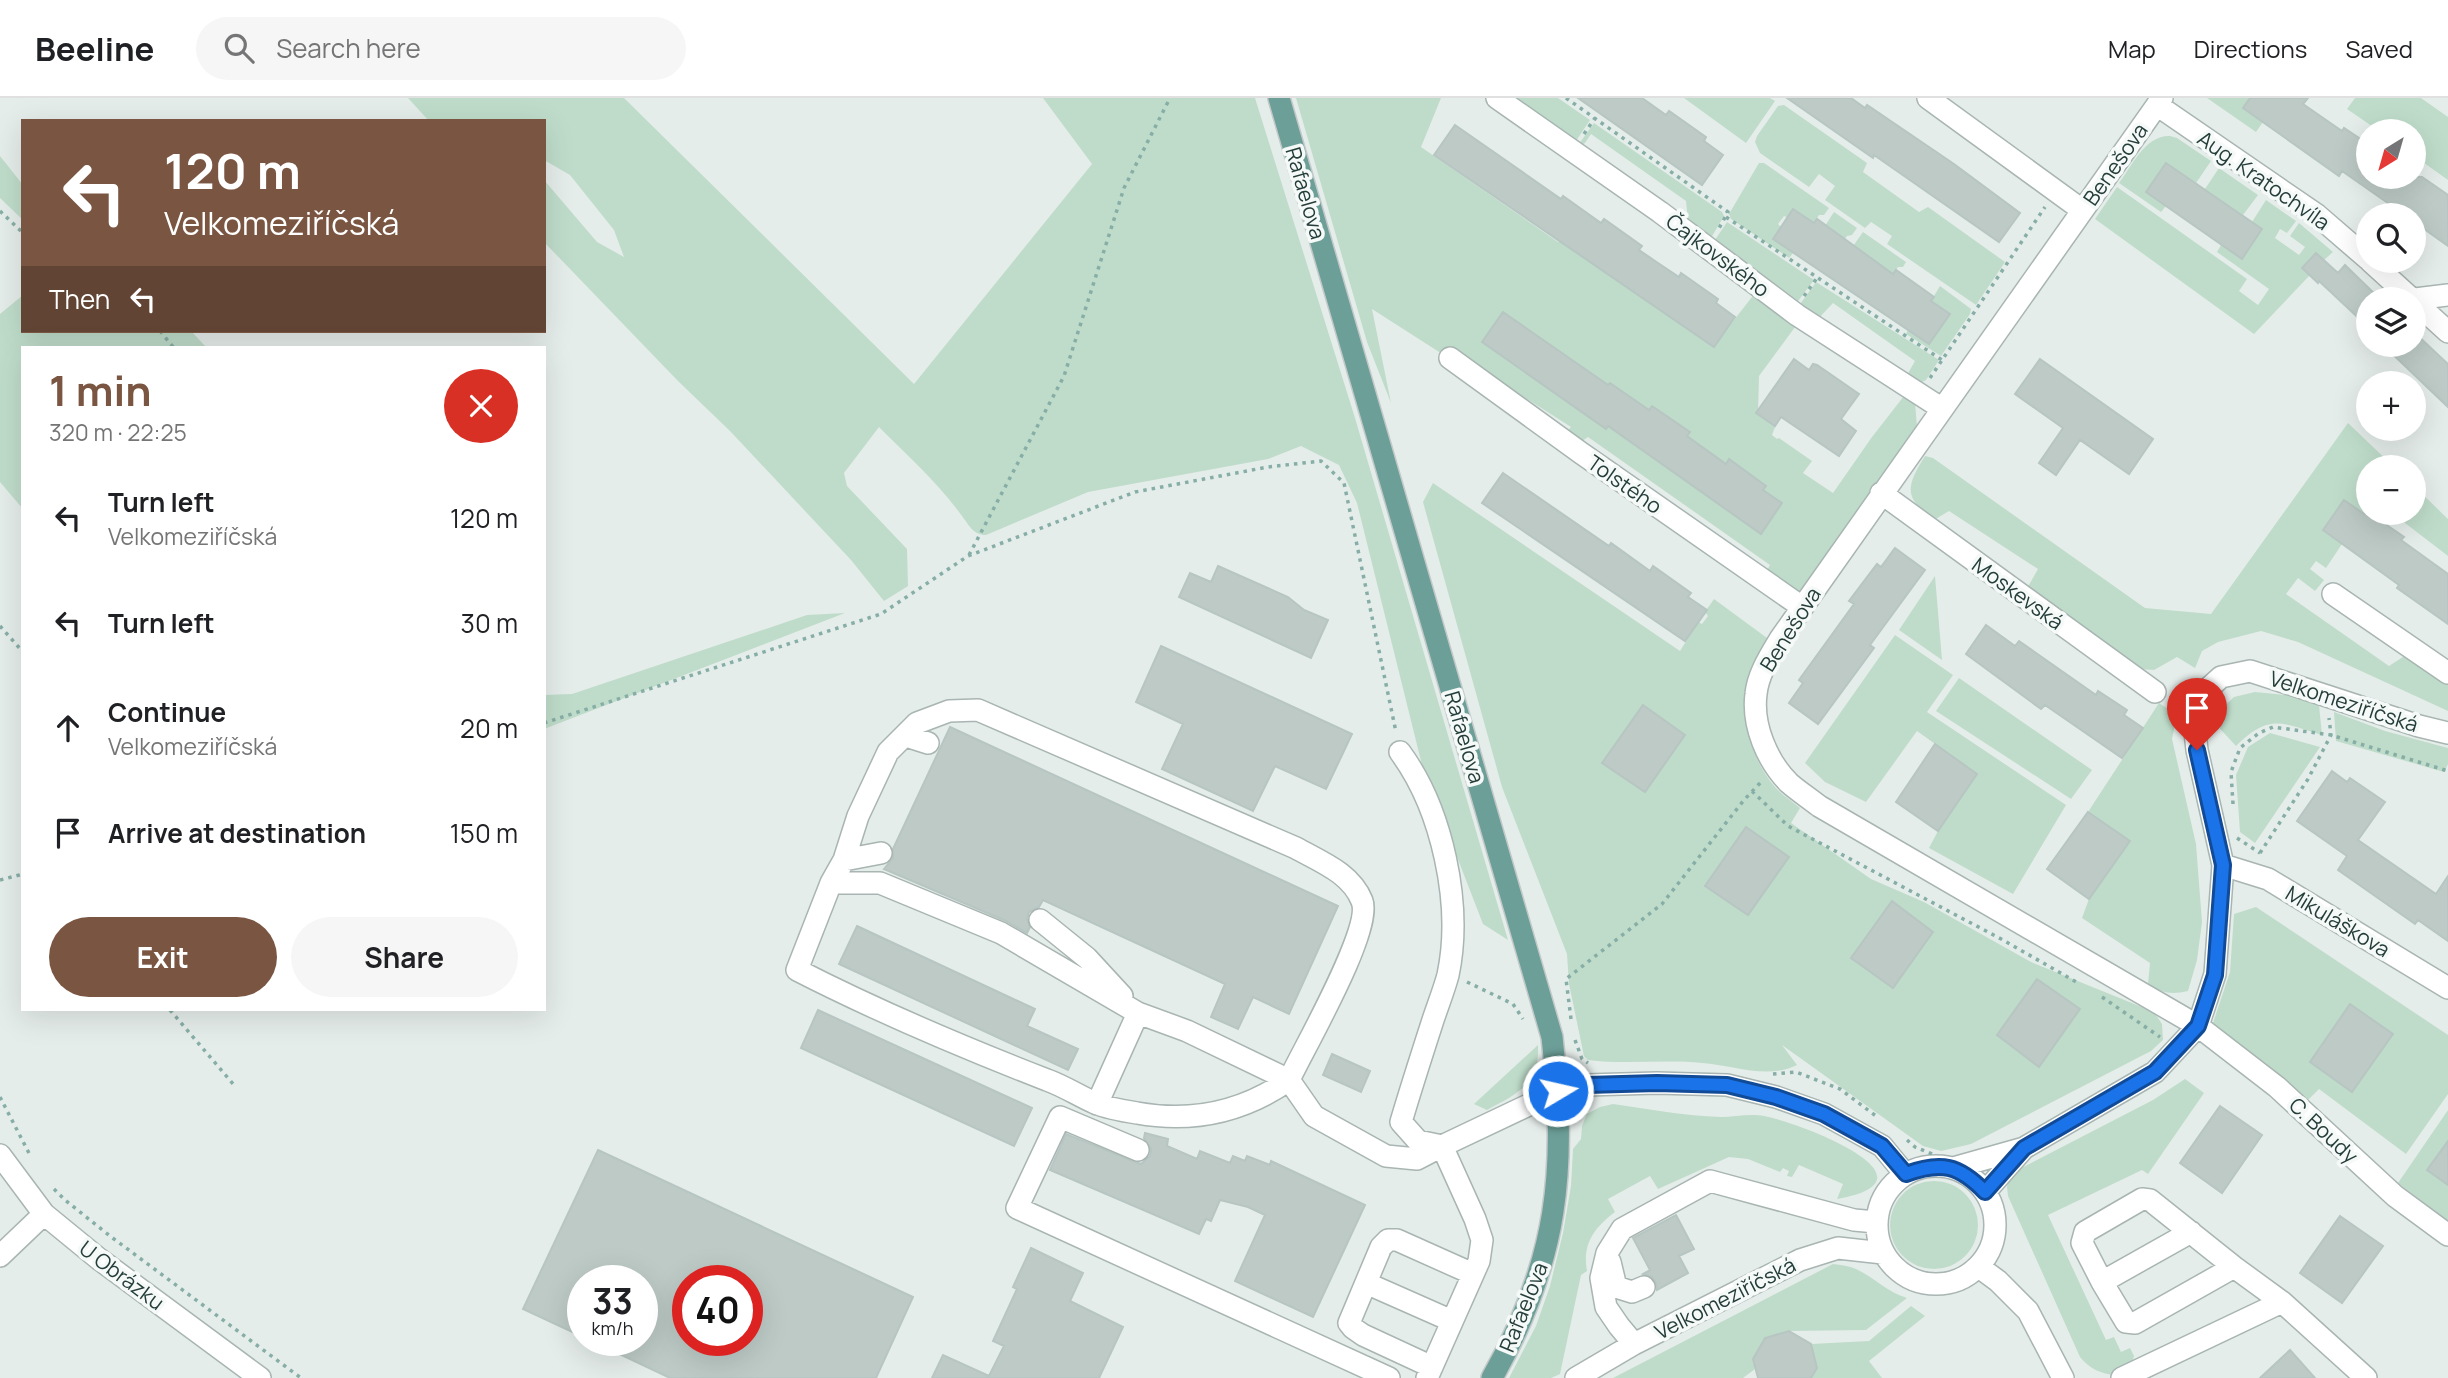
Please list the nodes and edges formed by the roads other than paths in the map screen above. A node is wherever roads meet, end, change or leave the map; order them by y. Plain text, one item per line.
1 (1279, 98) edge
2 (1497, 98) edge
3 (1928, 98) edge
4 (2160, 101) edge
5 (2082, 210) junction
6 (2356, 249) edge
7 (2384, 273) edge
8 (2401, 287) edge
9 (2448, 295) edge
10 (2426, 298) edge
11 (2426, 310) edge
12 (2448, 332) edge
13 (1450, 358) dead end
14 (1941, 408) junction
15 (1881, 493) junction
16 (2333, 594) dead end
17 (1802, 607) junction
18 (2448, 673) edge
19 (2155, 692) dead end
20 (2448, 733) edge
21 (906, 736) junction
22 (928, 743) dead end
23 (1400, 752) road end
24 (881, 853) dead end
25 (844, 860) junction
26 (2223, 865) junction
27 (831, 883) junction
28 (1040, 920) dead end
29 (2448, 988) edge
30 (1138, 1013) junction
31 (2198, 1026) junction
32 (1289, 1080) junction
33 (1558, 1091) junction
34 (1097, 1104) junction
35 (1442, 1146) junction
36 (2024, 1148) junction
37 (1138, 1150) dead end
38 (0, 1155) edge
39 (1949, 1162) junction
40 (1906, 1174) junction
41 (1985, 1192) junction
42 (44, 1214) junction
43 (1876, 1222) junction
44 (2191, 1232) junction
45 (2448, 1235) edge
46 (1607, 1253) junction
47 (1883, 1253) junction
48 (0, 1256) edge
49 (1979, 1267) junction
50 (2234, 1267) junction
51 (1474, 1273) junction
52 (2102, 1282) junction
53 (1366, 1283) junction
54 (1644, 1287) dead end
55 (2282, 1301) junction
56 (1452, 1321) junction
57 (1634, 1344) junction
58 (1430, 1372) edge
59 (261, 1378) edge
60 (1389, 1378) edge
61 (1492, 1378) edge
62 (1576, 1378) edge
63 (2063, 1378) edge
64 (2122, 1378) edge
65 (2366, 1378) edge

1 - 33 main road, Rafaelova
2 - 14 street, Čajkovského
3 - 5 street
4 - 5 street, Benešova
4 - 6 street, Aug. Kratochvíla
5 - 14 street, Benešova
7 - 8 street, Aug. Kratochvíla
9 - 10 street
11 - 12 street, Aug. Kratochvíla
13 - 17 street, Tolstého
14 - 15 street, Benešova
15 - 17 street, Benešova
15 - 19 street, Moskevská
16 - 18 street
17 - 31 street, Benešova
20 - 26 street, Velkomeziříčská
21 - 22 street
21 - 25 street
21 - 32 street
23 - 35 street
24 - 25 street
25 - 27 street
26 - 29 street, Mikuláškova
26 - 31 street, Velkomeziříčská
27 - 30 street
27 - 34 street
28 - 30 street
30 - 32 street
30 - 34 street
31 - 36 street, Velkomeziříčská
31 - 45 street, C. Boudy
32 - 34 street
32 - 35 street
33 - 35 street
33 - 40 street
33 - 61 main road, Rafaelova
35 - 51 street
36 - 39 street, Velkomeziříčská
36 - 41 street
37 - 60 street
38 - 42 street, U Obrázku
39 - 40 street, Velkomeziříčská
39 - 41 street
40 - 43 street
41 - 49 street
42 - 48 street
42 - 59 street, U Obrázku
43 - 46 street
43 - 47 street
44 - 50 street
44 - 52 street
44 - 52 street
46 - 54 street
46 - 57 street
47 - 49 street
47 - 57 street, Velkomeziříčská
49 - 63 street
50 - 52 street
50 - 55 street
51 - 53 street
51 - 56 street
53 - 56 street
53 - 58 street
55 - 64 street
55 - 65 street
56 - 58 street
57 - 62 street, Velkomeziříčská

